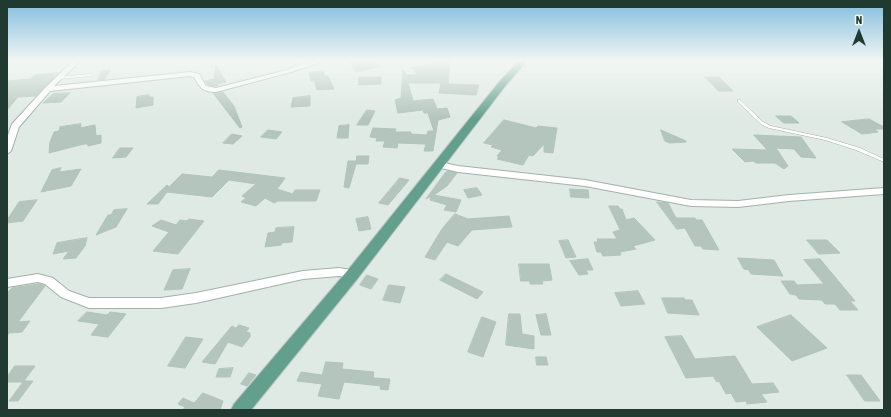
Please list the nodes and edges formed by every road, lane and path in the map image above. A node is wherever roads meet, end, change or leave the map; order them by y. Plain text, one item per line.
1 (56, 80) edge
2 (129, 80) edge
3 (200, 80) edge
4 (253, 80) edge
5 (505, 80) edge
6 (48, 89) junction
7 (740, 101) dead end
8 (7, 151) edge
9 (884, 161) edge
10 (440, 164) junction
11 (884, 191) edge
12 (353, 274) junction
13 (7, 283) edge
14 (240, 410) edge

1 - 6 street
2 - 6 street
3 - 4 street
5 - 10 main road
6 - 8 street
7 - 9 lane
10 - 11 street
10 - 12 main road
12 - 13 street
12 - 14 main road

